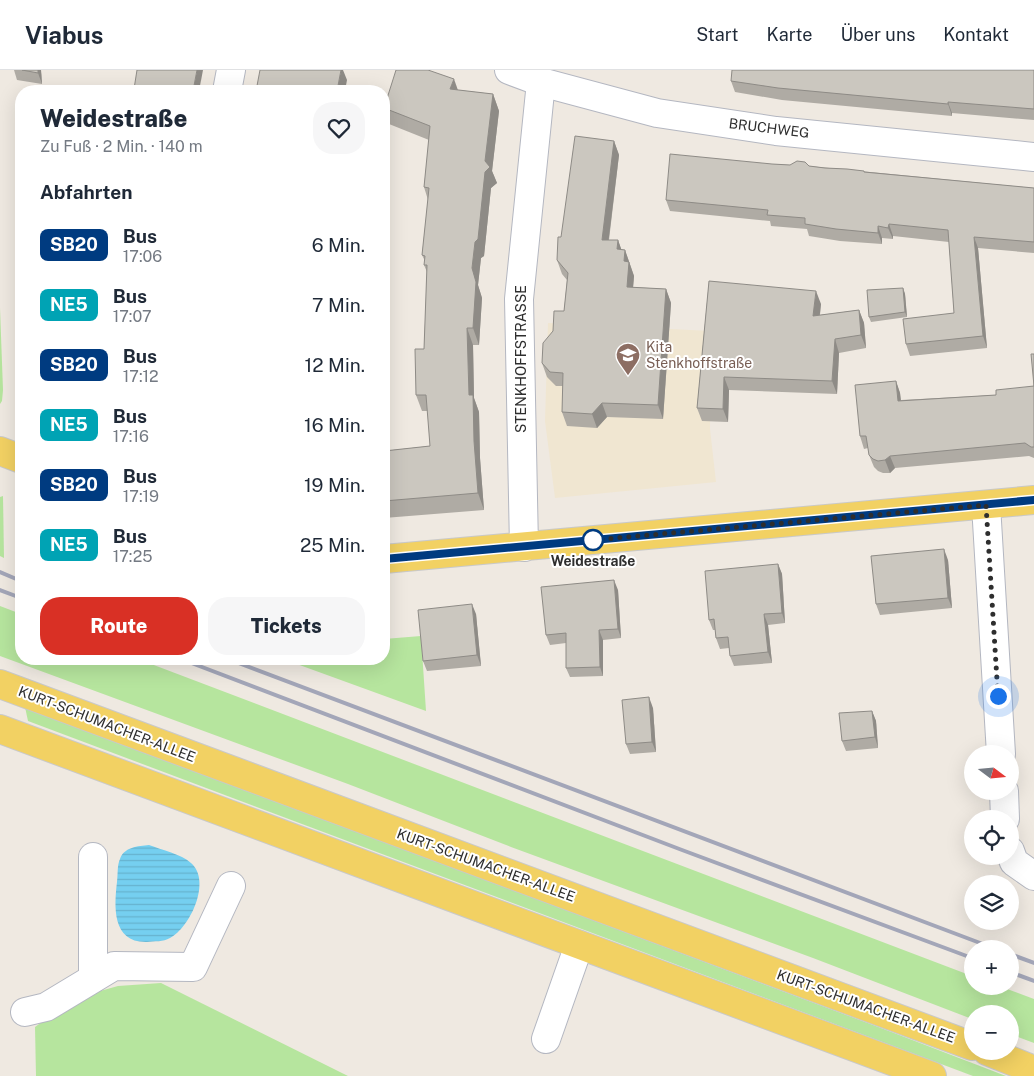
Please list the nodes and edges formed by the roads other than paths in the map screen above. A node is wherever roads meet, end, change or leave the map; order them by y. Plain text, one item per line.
1 (231, 70) edge
2 (509, 70) edge
3 (541, 82) junction
4 (228, 85) edge
5 (1034, 156) edge
6 (0, 451) edge
7 (15, 457) edge
8 (1034, 500) edge
9 (986, 505) junction
10 (524, 547) junction
11 (390, 558) edge
12 (0, 684) edge
13 (0, 729) edge
14 (1000, 745) edge
15 (93, 857) dead end
16 (231, 886) dead end
17 (579, 945) junction
18 (93, 978) junction
19 (25, 1012) dead end
20 (546, 1039) dead end
21 (964, 1043) edge
22 (1009, 1060) edge
23 (903, 1070) edge
24 (1034, 1070) edge
25 (932, 1076) edge

1 - 4 street
2 - 3 street, BRUCHWEG
3 - 5 street, BRUCHWEG
3 - 10 street, STENKHOFFSTRASSE
6 - 7 main road
8 - 9 main road
9 - 10 main road
9 - 14 street
10 - 11 main road
12 - 21 main road, KURT-SCHUMACHER-ALLEE
13 - 17 main road
15 - 18 street
16 - 18 street
17 - 20 street
17 - 23 main road
18 - 19 street
22 - 24 main road
23 - 25 main road

